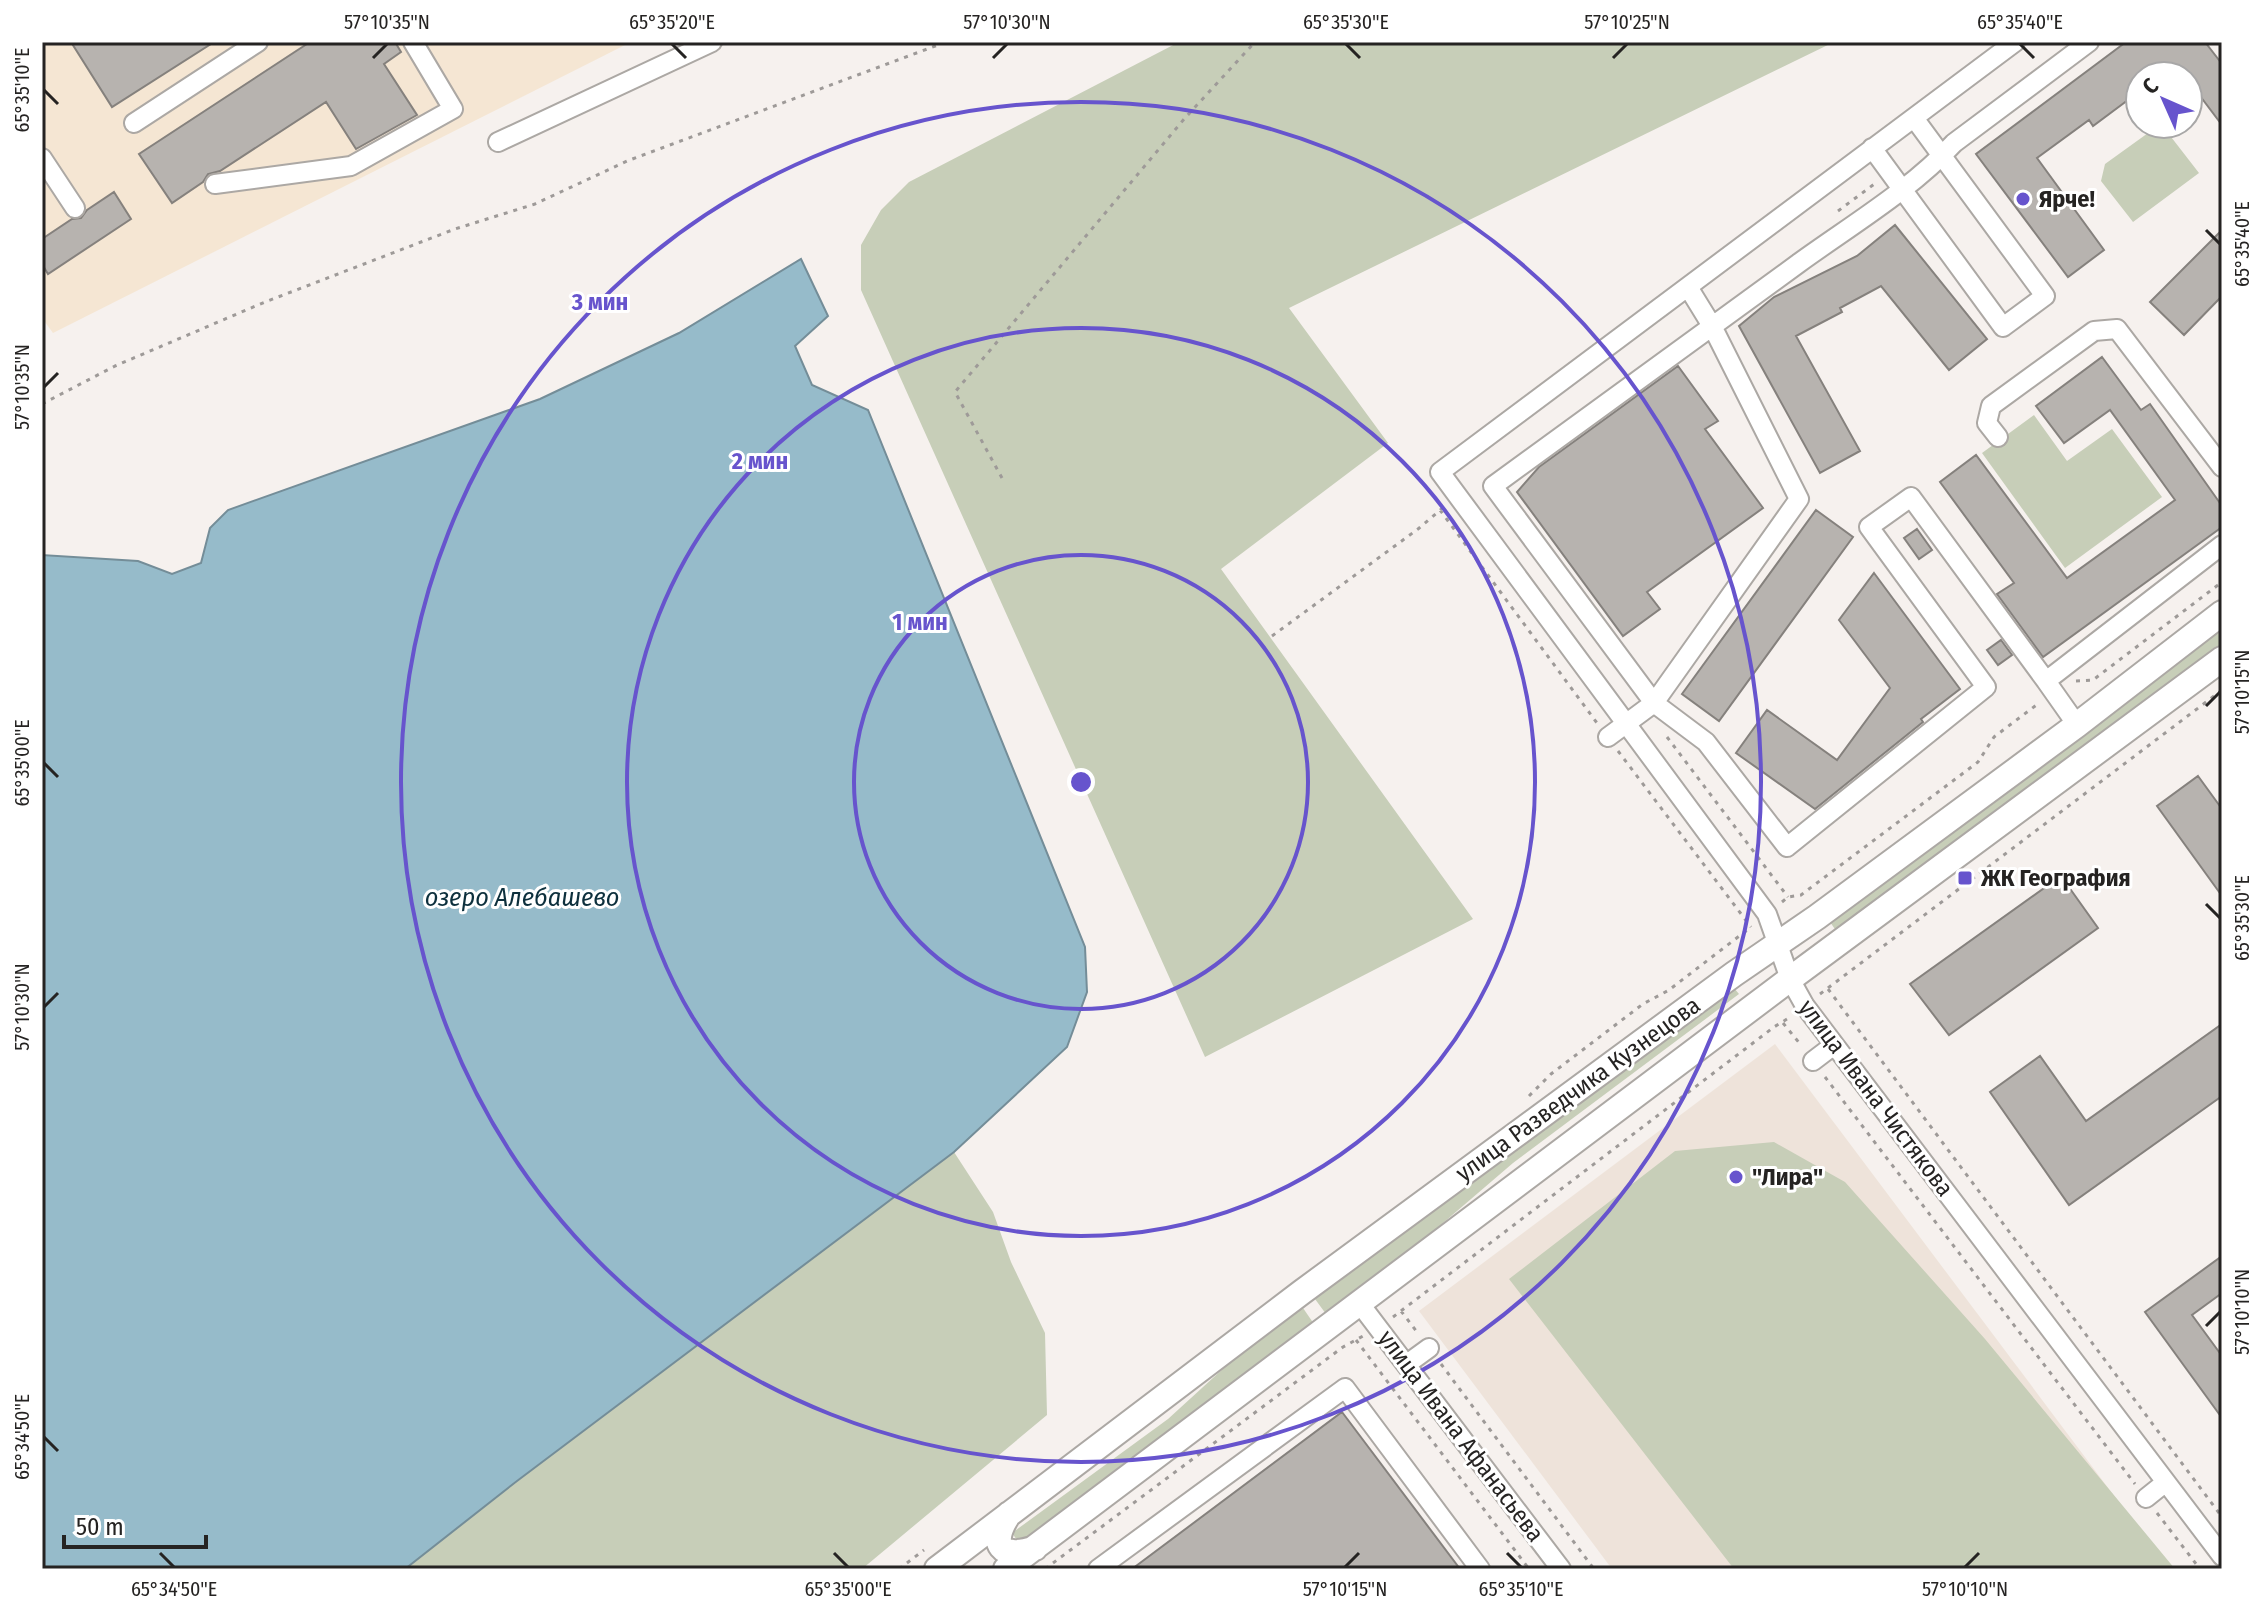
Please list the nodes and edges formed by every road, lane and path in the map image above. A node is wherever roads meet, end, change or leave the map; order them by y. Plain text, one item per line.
1 (258, 42) edge
2 (413, 42) edge
3 (712, 42) edge
4 (946, 42) edge
5 (1255, 42) edge
6 (2015, 42) edge
7 (2089, 42) edge
8 (1914, 118) junction
9 (134, 123) dead end
10 (498, 142) dead end
11 (1872, 148) junction
12 (1942, 156) junction
13 (42, 158) edge
14 (215, 184) dead end
15 (1901, 188) junction
16 (75, 208) dead end
17 (1688, 287) junction
18 (1712, 326) junction
19 (42, 404) edge
20 (1998, 437) dead end
21 (2222, 467) edge
22 (1002, 478) dead end
23 (1440, 510) dead end
24 (2222, 545) edge
25 (2222, 582) edge
26 (2222, 613) edge
27 (2222, 659) edge
28 (2050, 687) junction
29 (2222, 690) edge
30 (1654, 703) junction
31 (1626, 723) junction
32 (2077, 725) junction
33 (1608, 737) junction
34 (1767, 914) junction
35 (1751, 927) junction
36 (1778, 946) junction
37 (1790, 979) junction
38 (1828, 989) junction
39 (1805, 1006) junction
40 (1783, 1023) junction
41 (1834, 1045) junction
42 (1813, 1061) junction
43 (1528, 1098) dead end
44 (1360, 1304) junction
45 (1401, 1311) junction
46 (1379, 1328) junction
47 (1356, 1340) junction
48 (1429, 1348) junction
49 (1407, 1364) junction
50 (2166, 1482) junction
51 (2146, 1498) junction
52 (1009, 1514) junction
53 (2222, 1517) edge
54 (2222, 1556) edge
55 (1040, 1558) edge
56 (930, 1560) edge
57 (899, 1569) edge
58 (1006, 1569) edge
59 (1098, 1569) edge
60 (1480, 1569) edge
61 (1529, 1569) edge
62 (1561, 1569) edge
63 (1594, 1569) edge
64 (2200, 1569) edge

1 - 9 street
2 - 14 street
3 - 10 street
4 - 19 path
5 - 22 path
6 - 8 street
7 - 12 street
8 - 11 street
8 - 12 street
11 - 15 street
11 - 17 street
12 - 15 street
12 - 15 street
13 - 16 street
15 - 18 street
17 - 18 street
17 - 31 street, улица Ивана Чистякова
18 - 30 street
18 - 30 street
20 - 21 street
23 - 33 path
24 - 28 street
25 - 28 path
26 - 32 main road, улица Разведчика Кузнецова
27 - 37 main road, улица Разведчика Кузнецова
28 - 30 street
28 - 32 street
28 - 34 path
29 - 38 path
30 - 31 street
31 - 33 street
31 - 34 street, улица Ивана Чистякова
32 - 36 main road, улица Разведчика Кузнецова
33 - 35 path
34 - 35 path
34 - 36 street, улица Ивана Чистякова
35 - 43 path
36 - 37 street, улица Ивана Чистякова
36 - 52 main road, улица Разведчика Кузнецова
37 - 39 street, улица Ивана Чистякова
37 - 44 main road, улица Разведчика Кузнецова
38 - 39 path
38 - 53 path
39 - 40 path
39 - 41 street, улица Ивана Чистякова
40 - 42 path
40 - 45 path
41 - 42 street
41 - 50 street, улица Ивана Чистякова
42 - 51 path
44 - 46 street, улица Ивана Афанасьева
44 - 55 main road, улица Разведчика Кузнецова
45 - 46 path
45 - 48 path
46 - 47 path
46 - 49 street, улица Ивана Афанасьева
47 - 55 path
47 - 61 path
48 - 49 street
48 - 63 path
49 - 62 street, улица Ивана Афанасьева
50 - 51 street
50 - 54 street, улица Ивана Чистякова
51 - 64 path
52 - 55 main road
52 - 56 main road, улица Разведчика Кузнецова
55 - 58 main road, улица Разведчика Кузнецова
56 - 57 path
59 - 60 street

